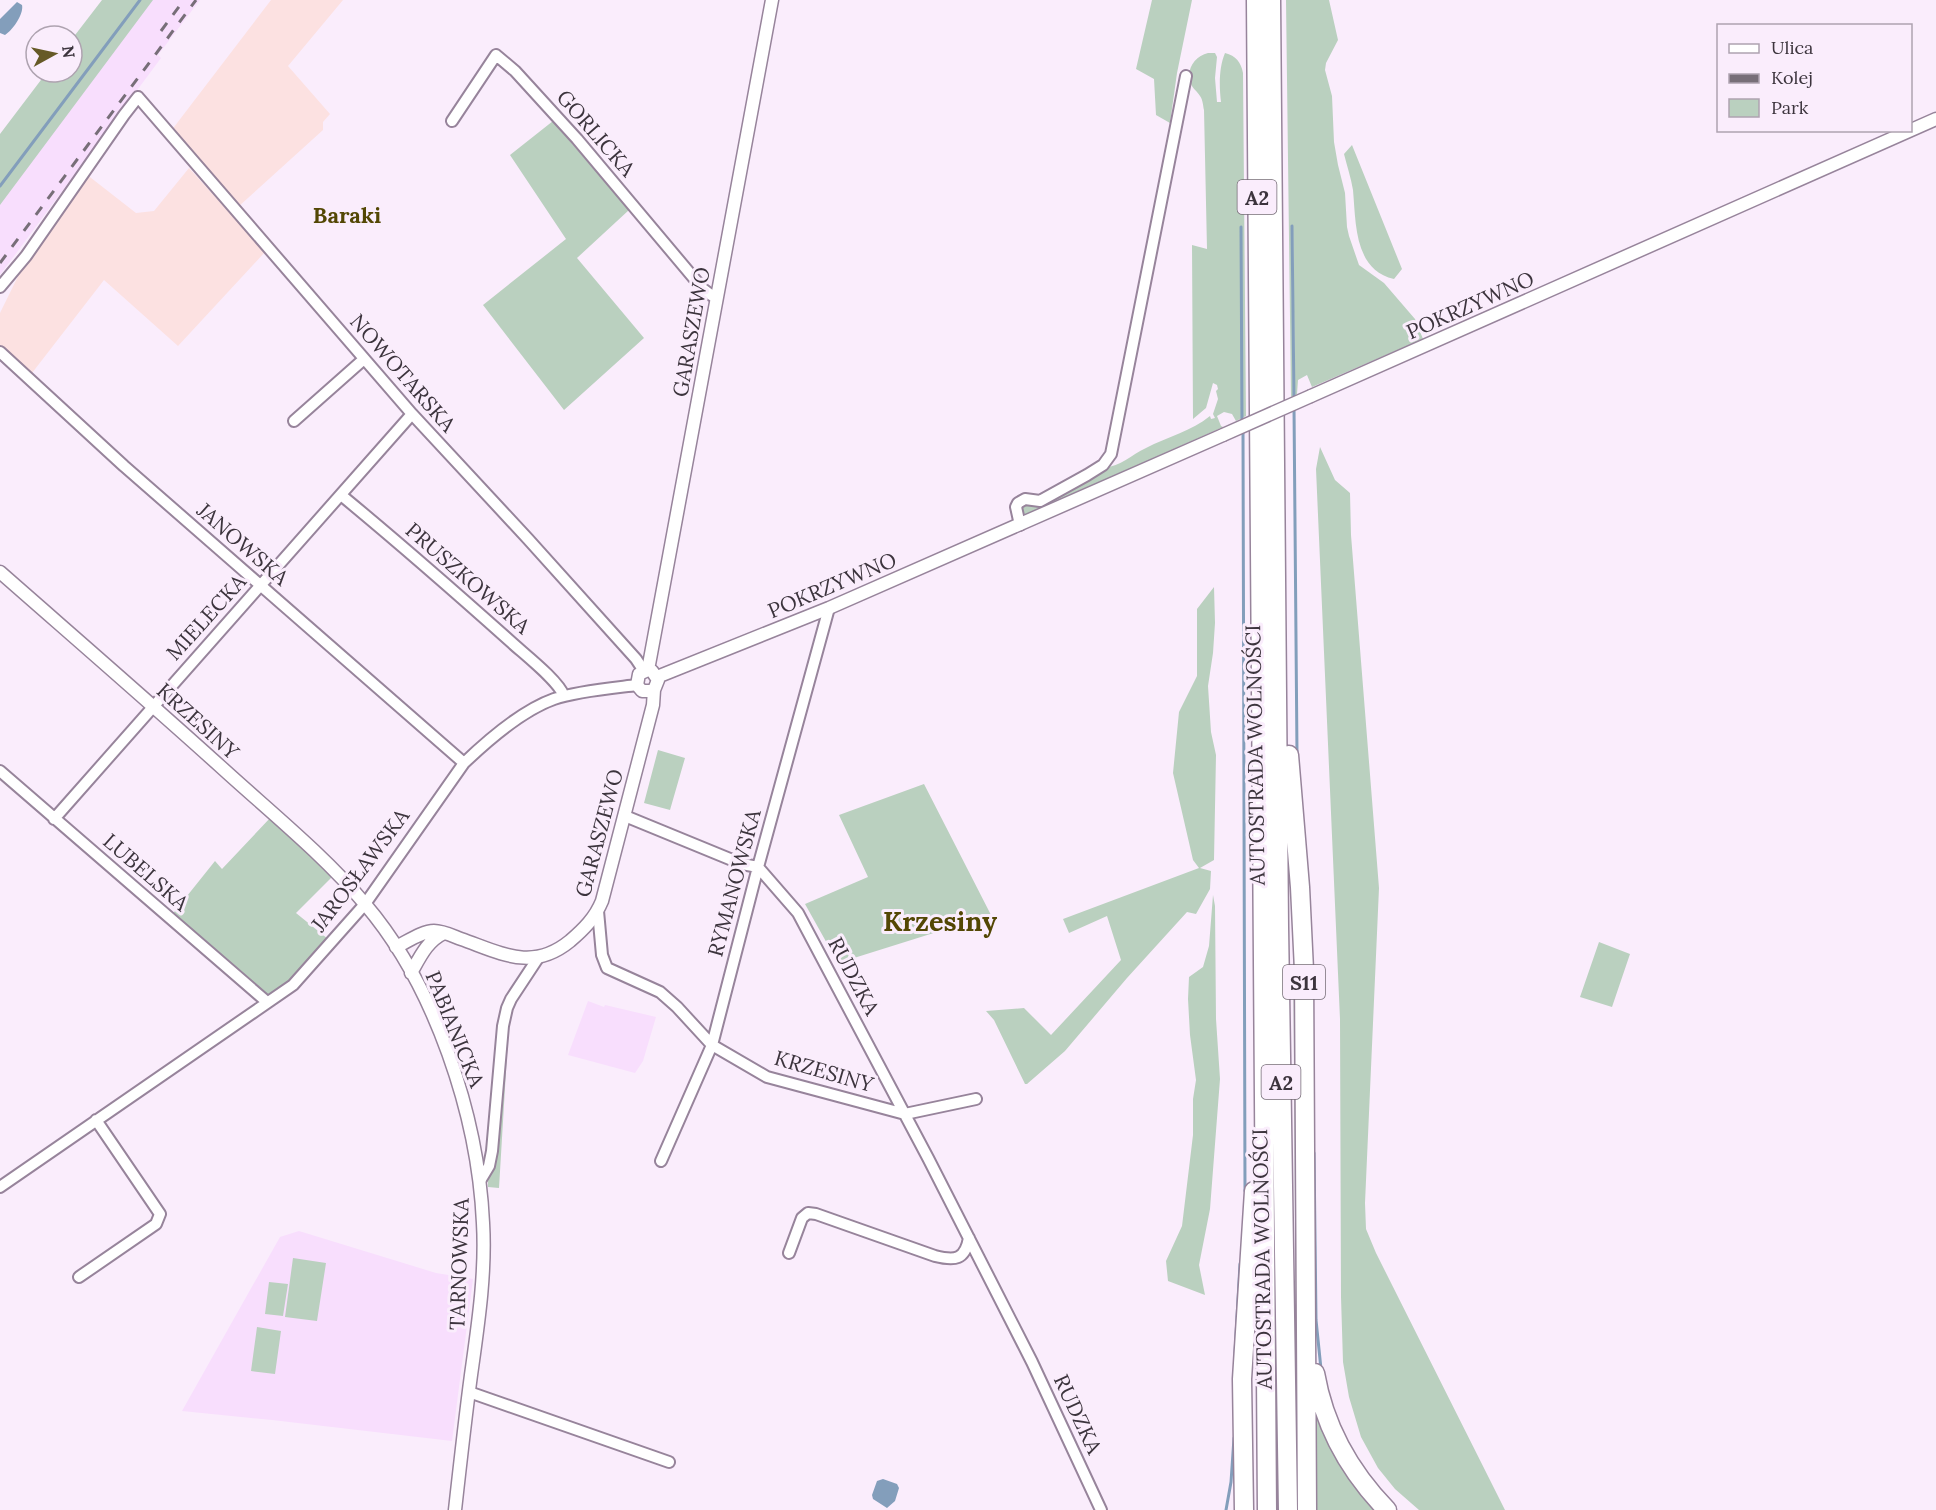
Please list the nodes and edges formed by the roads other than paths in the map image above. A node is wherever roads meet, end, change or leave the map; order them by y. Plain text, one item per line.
1 (772, 0) edge
2 (1256, 0) edge
3 (1271, 0) edge
4 (1186, 76) dead end
5 (1936, 119) edge
6 (452, 121) dead end
7 (1912, 130) edge
8 (1907, 132) edge
9 (0, 287) edge
10 (717, 298) junction
11 (0, 352) edge
12 (364, 359) junction
13 (412, 414) junction
14 (294, 421) dead end
15 (340, 495) junction
16 (1020, 525) junction
17 (0, 572) edge
18 (260, 585) junction
19 (829, 609) junction
20 (1276, 655) junction
21 (650, 673) junction
22 (637, 685) junction
23 (654, 690) junction
24 (564, 696) junction
25 (153, 706) junction
26 (464, 763) junction
27 (0, 771) edge
28 (625, 816) junction
29 (54, 819) junction
30 (758, 867) junction
31 (365, 904) junction
32 (598, 911) junction
33 (444, 933) junction
34 (396, 947) junction
35 (538, 958) junction
36 (411, 973) junction
37 (267, 1002) junction
38 (712, 1045) junction
39 (1265, 1072) junction
40 (976, 1099) dead end
41 (905, 1114) junction
42 (96, 1120) junction
43 (661, 1161) dead end
44 (480, 1182) junction
45 (0, 1187) edge
46 (969, 1238) junction
47 (789, 1253) dead end
48 (79, 1277) dead end
49 (1307, 1311) junction
50 (469, 1392) junction
51 (1242, 1430) junction
52 (669, 1462) dead end
53 (455, 1510) edge
54 (1101, 1510) edge
55 (1233, 1510) edge
56 (1244, 1510) edge
57 (1267, 1510) edge
58 (1288, 1510) edge
59 (1307, 1510) edge
60 (1387, 1510) edge

1 - 10 street, GARASZEWO
2 - 39 highway, AUTOSTRADA WOLNOŚCI / A2
3 - 20 highway, AUTOSTRADA WOLNOŚCI / A2
4 - 16 street
5 - 7 street, POKRZYWNO, bridge
6 - 10 street, GORLICKA
8 - 16 street, POKRZYWNO, bridge
9 - 12 street, NOWOTARSKA
10 - 21 street, GARASZEWO
11 - 18 street, JANOWSKA
12 - 13 street, NOWOTARSKA
12 - 14 street
13 - 15 street, MIELECKA
13 - 21 street, NOWOTARSKA
15 - 18 street, MIELECKA
15 - 24 street, PRUSZKOWSKA
16 - 19 street, POKRZYWNO
17 - 25 street, KRZESINY
18 - 25 street, MIELECKA
18 - 26 street, JANOWSKA
19 - 21 street, POKRZYWNO
19 - 30 street, RYMANOWSKA
20 - 49 highway, S11
20 - 58 highway, AUTOSTRADA WOLNOŚCI / A2
21 - 22 street
21 - 23 street
22 - 23 street
22 - 24 street, JAROSŁAWSKA
23 - 28 street, GARASZEWO
24 - 26 street, JAROSŁAWSKA
25 - 29 street, MIELECKA
25 - 31 street, KRZESINY
26 - 31 street, JAROSŁAWSKA
27 - 29 street, LUBELSKA
28 - 30 street
28 - 32 street, GARASZEWO
29 - 37 street, LUBELSKA
30 - 38 street, RYMANOWSKA
30 - 41 street, RUDZKA
31 - 34 street, PABIANICKA
31 - 37 street, JAROSŁAWSKA
32 - 35 street, GARASZEWO
32 - 38 street, KRZESINY
33 - 34 street
33 - 35 street
33 - 36 street
34 - 36 street, PABIANICKA
35 - 44 street, TARNOWSKA
36 - 44 street, PABIANICKA
37 - 42 street, JAROSŁAWSKA
38 - 41 street, KRZESINY
38 - 43 street, RYMANOWSKA
39 - 51 highway
39 - 57 highway, AUTOSTRADA WOLNOŚCI / A2
40 - 41 street
41 - 46 street, RUDZKA
42 - 45 street, JAROSŁAWSKA
42 - 48 street
44 - 50 street, TARNOWSKA
46 - 47 street
46 - 54 street, RUDZKA
49 - 59 highway, S11
49 - 60 highway
50 - 52 street
50 - 53 street, TARNOWSKA
51 - 55 highway
51 - 56 highway

